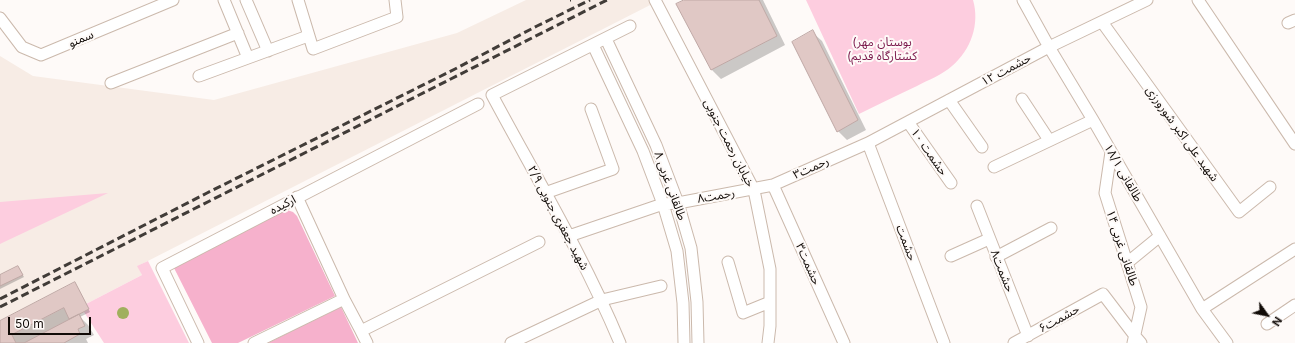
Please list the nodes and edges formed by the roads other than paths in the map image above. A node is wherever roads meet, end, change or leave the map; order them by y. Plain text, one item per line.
1 (173, 0) edge
2 (224, 0) edge
3 (246, 0) edge
4 (298, 0) edge
5 (395, 0) edge
6 (655, 0) edge
7 (1023, 0) edge
8 (1147, 0) edge
9 (1198, 0) edge
10 (0, 18) edge
11 (1102, 22) junction
12 (630, 26) dead end
13 (238, 33) junction
14 (308, 36) junction
15 (606, 39) junction
16 (593, 45) junction
17 (1049, 47) junction
18 (268, 51) junction
19 (248, 58) junction
20 (199, 76) dead end
21 (111, 83) dead end
22 (949, 100) junction
23 (1022, 100) dead end
24 (478, 104) dead end
25 (591, 109) dead end
26 (1093, 120) junction
27 (908, 122) junction
28 (1049, 140) junction
29 (868, 143) junction
30 (1295, 144) edge
31 (982, 147) dead end
32 (1111, 152) junction
33 (994, 167) dead end
34 (951, 183) dead end
35 (773, 185) junction
36 (1270, 187) dead end
37 (754, 190) junction
38 (545, 193) junction
39 (297, 198) junction
40 (678, 203) junction
41 (663, 204) junction
42 (977, 206) dead end
43 (1051, 228) dead end
44 (569, 236) junction
45 (1160, 236) junction
46 (989, 239) junction
47 (539, 242) dead end
48 (1295, 249) edge
49 (951, 256) dead end
50 (996, 257) junction
51 (728, 262) dead end
52 (1127, 263) junction
53 (661, 286) dead end
54 (344, 299) junction
55 (602, 300) junction
56 (770, 302) junction
57 (1295, 305) edge
58 (1202, 309) junction
59 (1267, 324) dead end
60 (698, 327) junction
61 (684, 328) junction
62 (361, 331) junction
63 (1028, 336) junction
64 (1136, 341) edge
65 (198, 343) edge
66 (254, 343) edge
67 (367, 343) edge
68 (511, 343) edge
69 (620, 343) edge
70 (684, 343) edge
71 (698, 343) edge
72 (768, 343) edge
73 (844, 343) edge
74 (944, 343) edge
75 (1014, 343) edge
76 (1227, 343) edge

1 - 10 street, سمنو
2 - 13 street
3 - 18 street
4 - 14 street
5 - 14 street
6 - 37 street, خیابان رحمت جنوبی
7 - 17 street, طالقانی ۱۸/۱
8 - 11 street, حشمت ۱۲
9 - 30 street
11 - 17 street, حشمت ۱۲
11 - 36 street, شهید علی اکبر شورورزی
12 - 15 street
13 - 19 street
13 - 21 street
14 - 18 street
15 - 16 street
15 - 40 street, طالقانی غربی ۸
16 - 38 street, شهید جعفری جنوبی ۲/۹
16 - 41 street, طالقانی غربی ۸
17 - 22 street, حشمت ۱۲
17 - 26 street, طالقانی ۱۸/۱
18 - 19 street
19 - 20 street
22 - 27 street, حشمت ۱۲
22 - 31 street
23 - 28 street
24 - 39 street, ارکیده
25 - 38 street
26 - 28 street
26 - 32 street, طالقانی ۱۸/۱
27 - 29 street, حشمت ۱۲
27 - 34 street, حشمت ۱۰
28 - 33 street
29 - 35 street, رحمت۳
29 - 74 street, حشمت
32 - 45 street, طالقانی ۱۸/۱
32 - 52 street, طالقانی غربی ۱۴
35 - 37 street, رحمت۳
35 - 73 street, حشمت۳
37 - 40 street, رحمت۸
37 - 56 street, خیابان رحمت جنوبی
38 - 44 street, شهید جعفری جنوبی ۲/۹
39 - 54 street
39 - 65 street, ارکیده
40 - 41 street, رحمت۸
40 - 60 street, طالقانی غربی ۸
41 - 44 street, رحمت۸
41 - 61 street, طالقانی غربی ۸
42 - 46 street, حشمت۸
43 - 50 street
44 - 55 street, شهید جعفری جنوبی ۲/۹
45 - 52 street
45 - 58 street, طالقانی ۱۸/۱
46 - 49 street
46 - 50 street, حشمت۸
47 - 62 street
48 - 58 street
50 - 63 street, حشمت۸
51 - 56 street
52 - 64 street, طالقانی غربی ۱۴
53 - 55 street
54 - 62 street
54 - 66 street
55 - 68 street
55 - 69 street, شهید جعفری جنوبی ۲/۹
56 - 72 street, خیابان رحمت جنوبی
57 - 59 street
58 - 76 street, طالقانی ۱۸/۱
60 - 61 street
60 - 71 street, طالقانی غربی ۸
61 - 70 street, طالقانی غربی ۸
62 - 67 street
63 - 64 street, حشمت۶
63 - 75 street, حشمت۶

